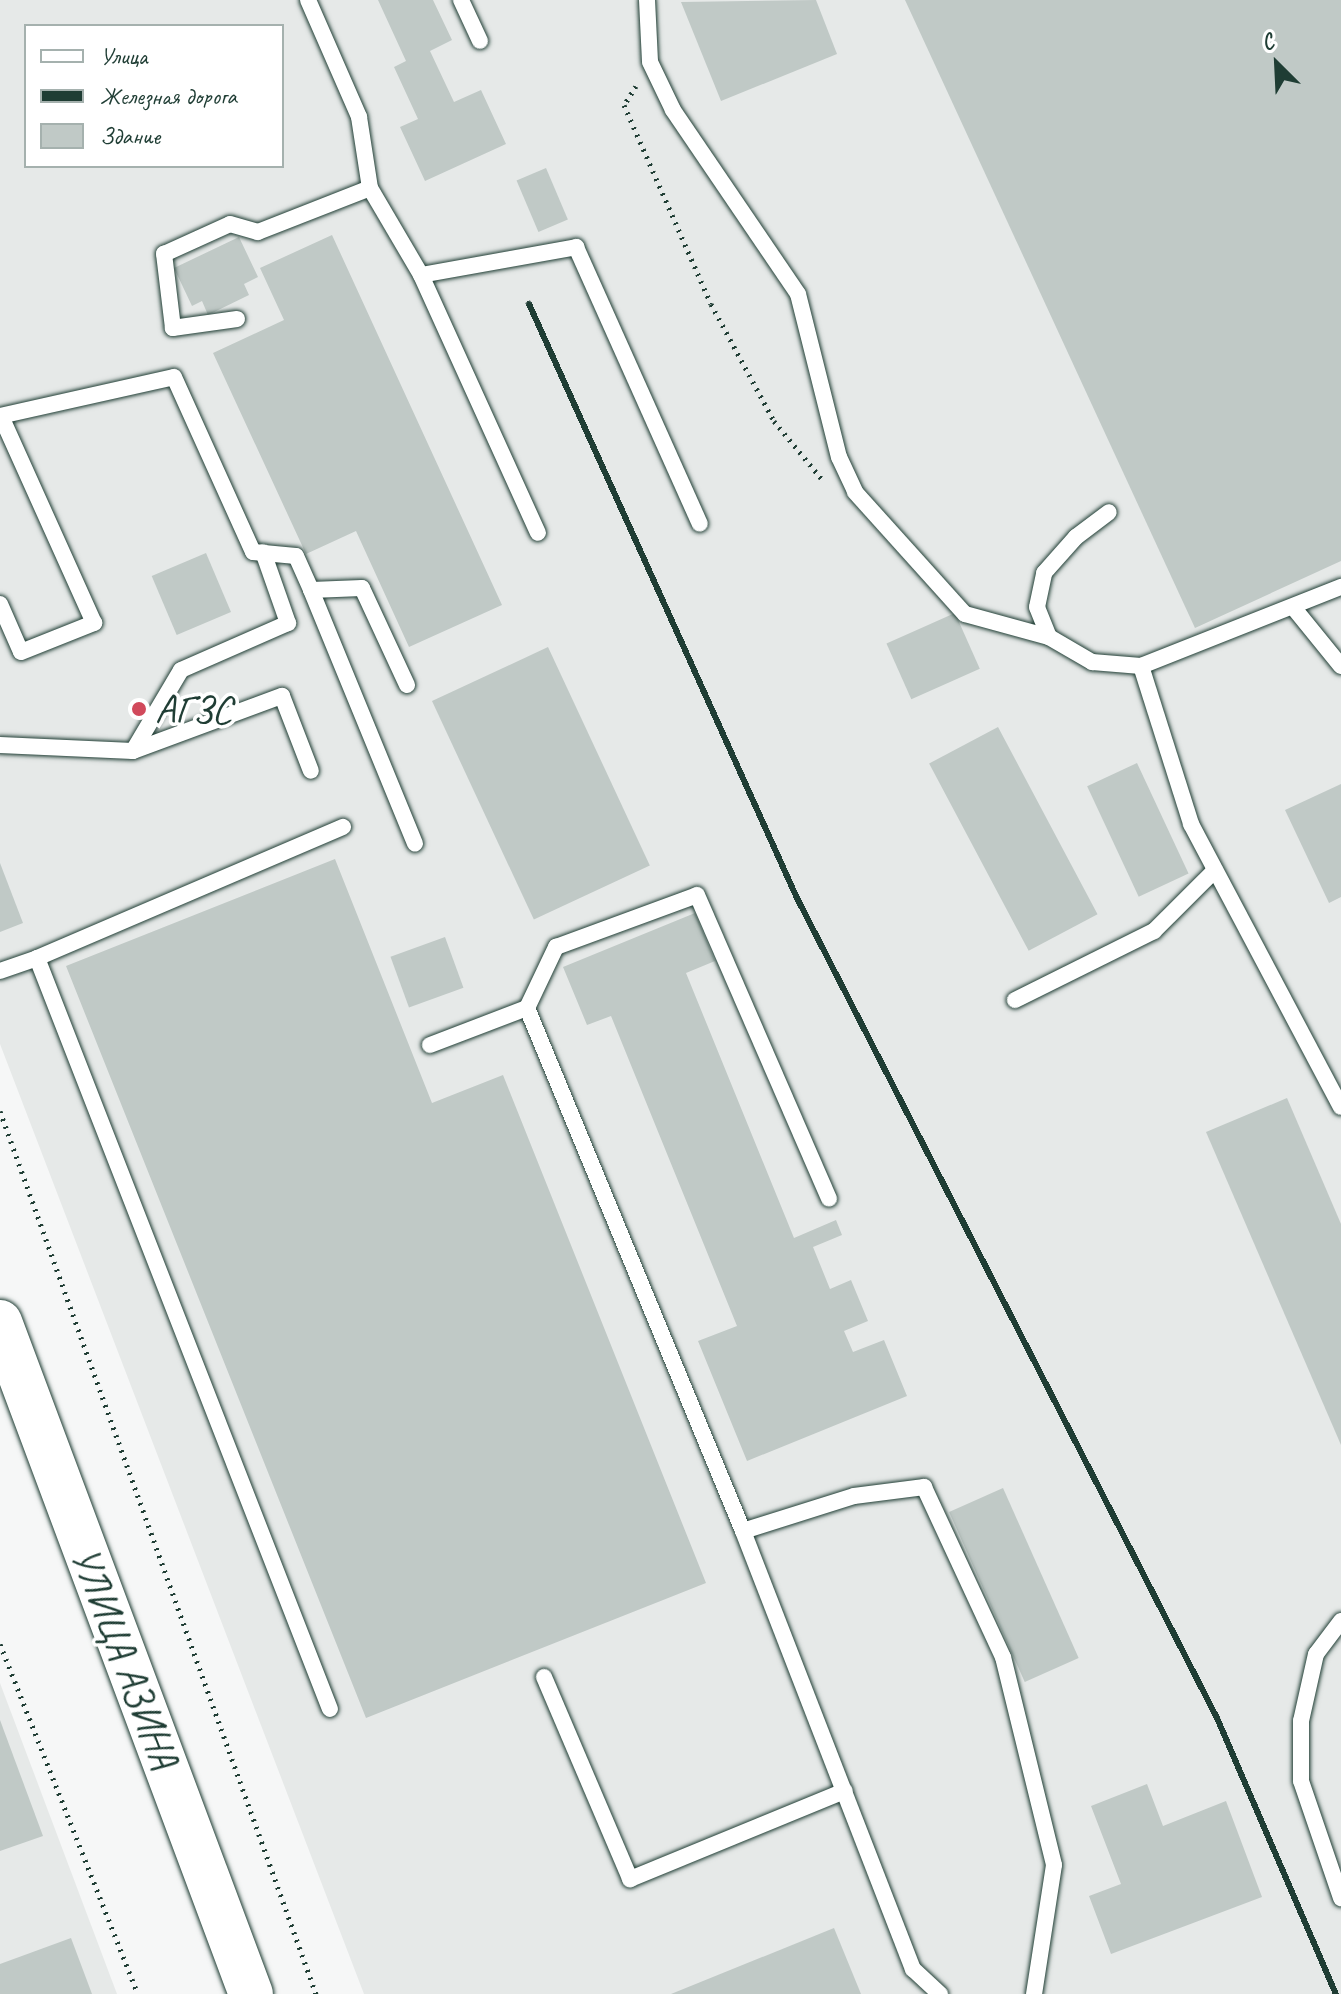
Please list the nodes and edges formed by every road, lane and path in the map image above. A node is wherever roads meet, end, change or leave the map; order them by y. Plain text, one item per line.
1 (308, 0) edge
2 (461, 0) edge
3 (647, 0) edge
4 (480, 41) dead end
5 (650, 62) junction
6 (370, 188) junction
7 (421, 275) junction
8 (237, 319) dead end
9 (0, 416) edge
10 (855, 492) junction
11 (1109, 512) dead end
12 (700, 524) dead end
13 (538, 533) dead end
14 (263, 552) junction
15 (1341, 587) edge
16 (311, 590) junction
17 (0, 604) edge
18 (1293, 607) junction
19 (1049, 637) junction
20 (1141, 666) junction
21 (1341, 666) edge
22 (407, 685) dead end
23 (0, 745) edge
24 (133, 751) junction
25 (311, 771) dead end
26 (343, 827) dead end
27 (415, 844) dead end
28 (1215, 870) junction
29 (37, 958) junction
30 (0, 971) edge
31 (1015, 1000) dead end
32 (527, 1008) junction
33 (430, 1045) dead end
34 (1341, 1107) edge
35 (0, 1111) edge
36 (829, 1199) dead end
37 (0, 1322) edge
38 (743, 1531) junction
39 (1341, 1621) edge
40 (0, 1644) edge
41 (544, 1677) dead end
42 (330, 1709) dead end
43 (845, 1791) junction
44 (1341, 1898) edge
45 (138, 1994) edge
46 (251, 1994) edge
47 (316, 1994) edge
48 (940, 1994) edge
49 (1034, 1994) edge

1 - 6 lane
2 - 4 lane
3 - 5 lane
5 - 10 lane
5 - 10 path
6 - 7 lane
6 - 8 lane
7 - 12 lane
7 - 13 lane
9 - 14 lane
9 - 17 lane
10 - 19 lane
11 - 19 lane
14 - 16 lane
14 - 24 lane
15 - 18 lane
16 - 22 lane
16 - 27 lane
18 - 20 lane
18 - 21 lane
19 - 20 lane
20 - 28 lane
23 - 24 lane
24 - 25 lane
26 - 29 lane
28 - 31 lane
28 - 34 lane
29 - 30 lane
29 - 42 lane
32 - 33 lane
32 - 36 lane
32 - 38 lane
35 - 47 path
37 - 46 main road, УЛИЦА АЗИНА
38 - 43 lane
38 - 49 lane
39 - 44 lane
40 - 45 path
41 - 43 lane
43 - 48 lane

